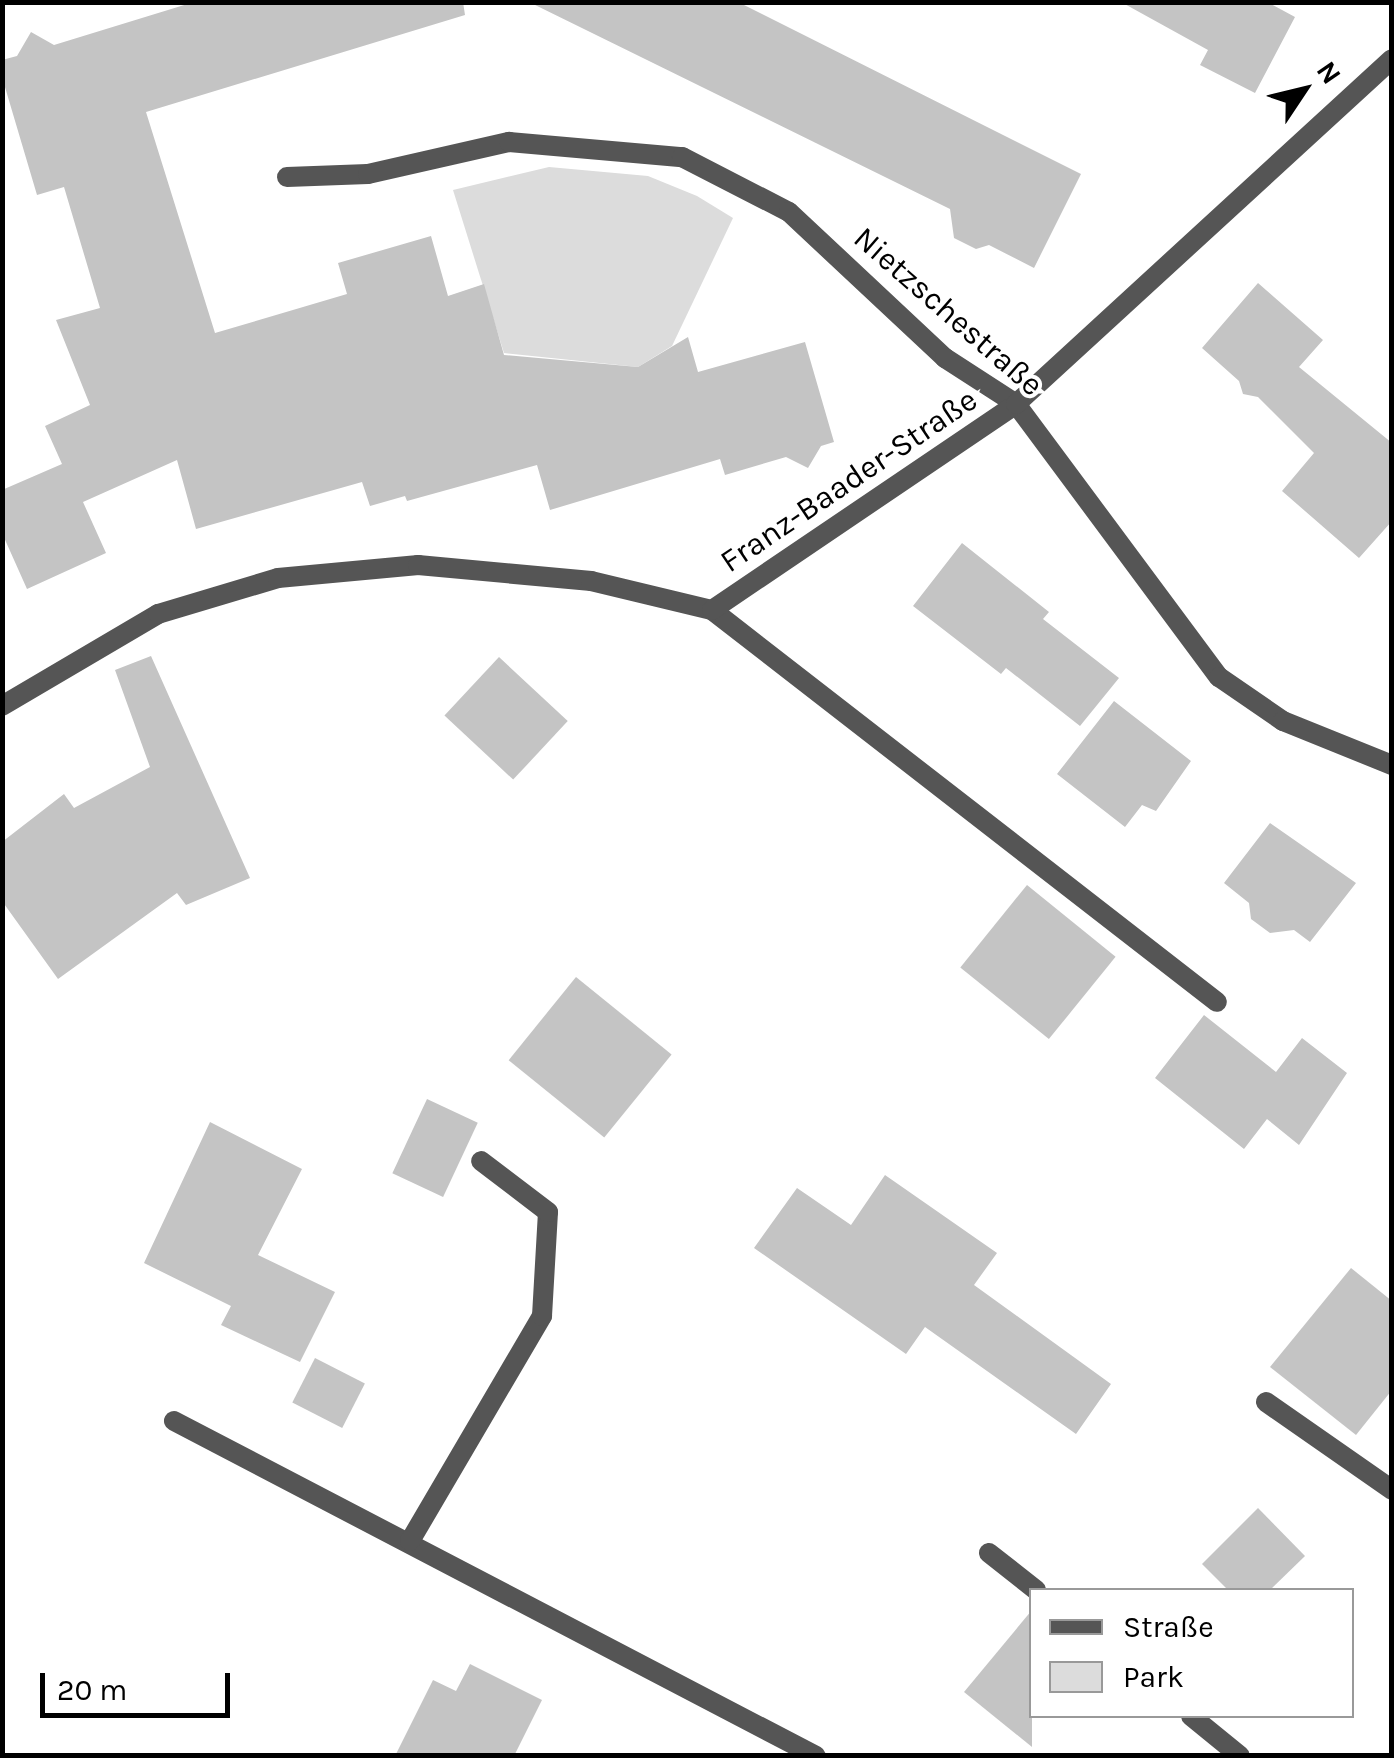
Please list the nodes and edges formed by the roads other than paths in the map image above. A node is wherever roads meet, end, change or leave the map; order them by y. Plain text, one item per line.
1 (1392, 59) edge
2 (287, 177) dead end
3 (1016, 404) junction
4 (712, 610) junction
5 (2, 706) edge
6 (1392, 765) edge
7 (1216, 1002) dead end
8 (481, 1161) dead end
9 (1266, 1402) dead end
10 (174, 1421) dead end
11 (1392, 1490) edge
12 (410, 1541) junction
13 (989, 1553) dead end
14 (1033, 1588) edge
15 (1193, 1718) edge
16 (816, 1756) edge
17 (1240, 1756) edge

1 - 3 street, Franz-Baader-Straße
2 - 3 street, Nietzschestraße
3 - 4 street, Franz-Baader-Straße
3 - 6 street, Nietzschestraße
4 - 5 street, Franz-Baader-Straße
4 - 7 street
8 - 12 street
9 - 11 street
10 - 12 street
12 - 16 street
13 - 14 street
15 - 17 street

